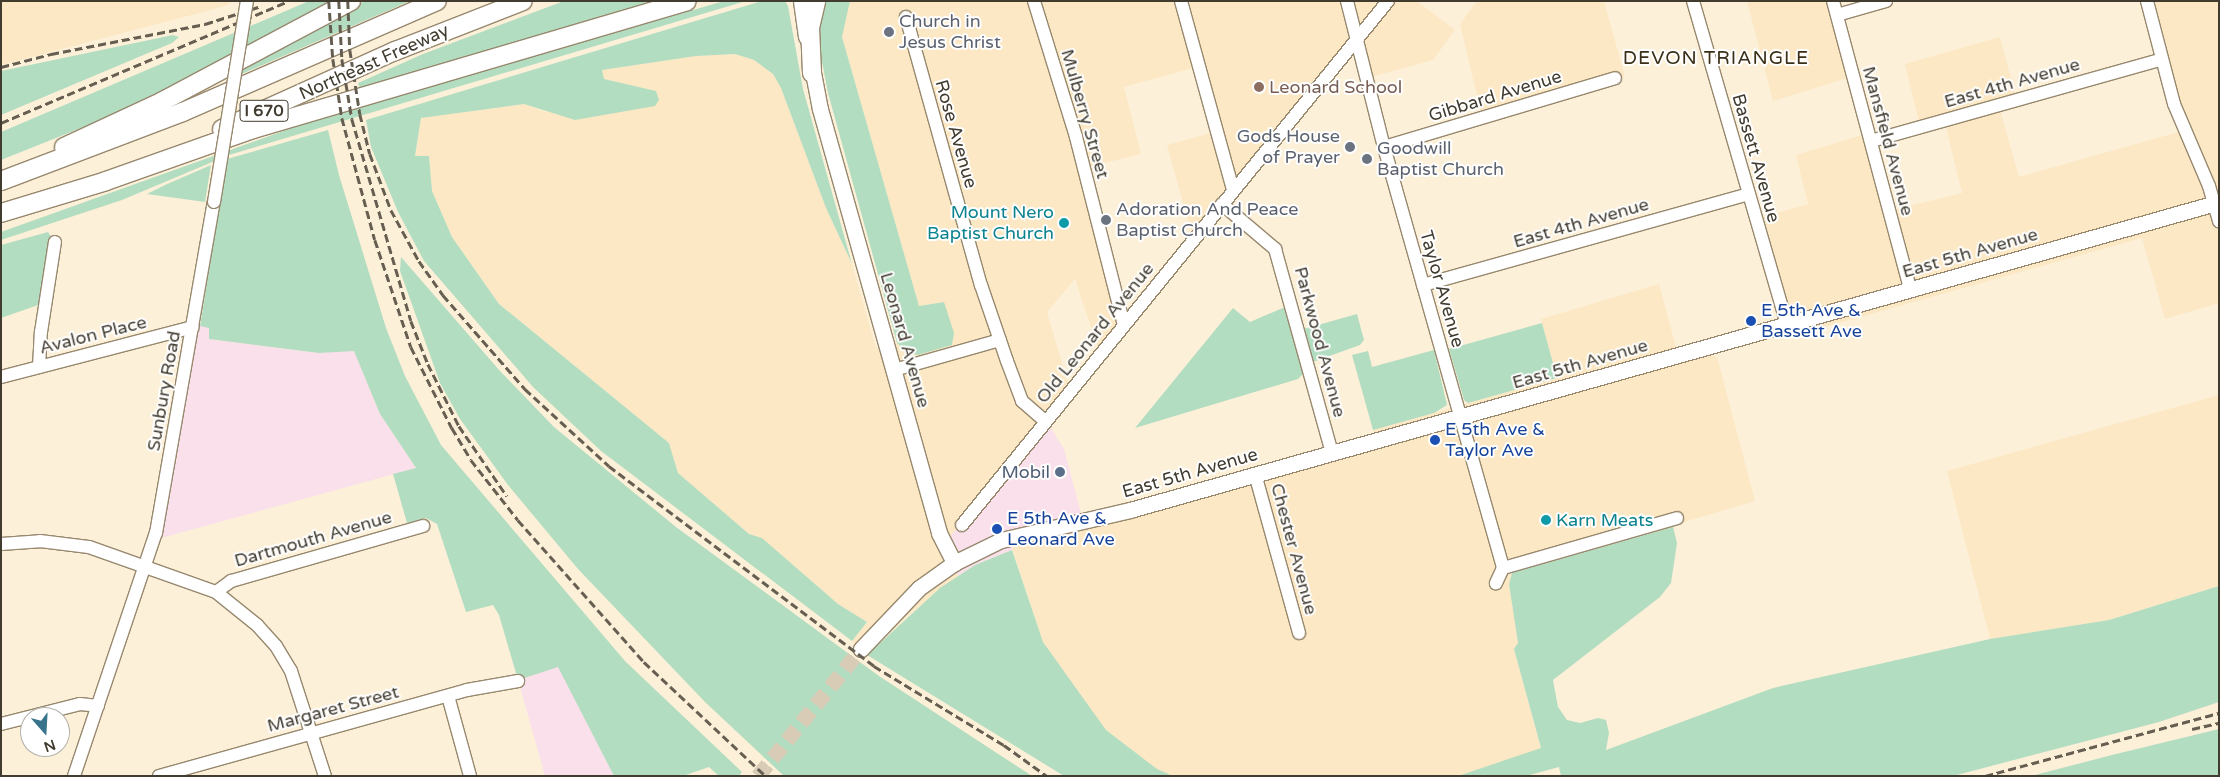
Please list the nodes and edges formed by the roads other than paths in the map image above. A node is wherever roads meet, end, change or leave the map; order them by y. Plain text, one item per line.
1 (247, 1) edge
2 (351, 1) edge
3 (437, 1) edge
4 (523, 1) edge
5 (687, 1) edge
6 (801, 1) edge
7 (816, 1) edge
8 (1034, 1) edge
9 (1181, 1) edge
10 (1348, 1) edge
11 (1388, 1) edge
12 (1693, 1) edge
13 (1833, 1) edge
14 (1886, 1) edge
15 (2146, 1) edge
16 (1837, 15) junction
17 (906, 17) dead end
18 (1357, 39) junction
19 (2162, 59) junction
20 (812, 73) junction
21 (1616, 78) dead end
22 (1871, 141) junction
23 (1384, 147) junction
24 (33, 170) junction
25 (1, 181) edge
26 (1233, 190) junction
27 (1749, 194) junction
28 (2216, 203) edge
29 (1222, 204) junction
30 (1, 213) edge
31 (2219, 222) edge
32 (55, 242) dead end
33 (1423, 285) junction
34 (1910, 289) junction
35 (1124, 325) junction
36 (1787, 325) junction
37 (193, 327) junction
38 (1000, 340) junction
39 (40, 367) junction
40 (894, 370) junction
41 (1, 377) edge
42 (1459, 417) junction
43 (1044, 421) junction
44 (1332, 453) junction
45 (1255, 474) junction
46 (1677, 518) dead end
47 (962, 525) dead end
48 (423, 526) dead end
49 (1, 544) edge
50 (954, 562) junction
51 (147, 566) junction
52 (1503, 568) junction
53 (1496, 583) dead end
54 (216, 592) junction
55 (1299, 633) dead end
56 (861, 649) tunnel mouth
57 (518, 681) dead end
58 (448, 696) junction
59 (98, 706) junction
60 (1, 724) edge
61 (313, 732) junction
62 (77, 775) edge
63 (159, 776) edge
64 (325, 776) edge
65 (470, 776) edge

1 - 37 street, Sunbury Road, bridge
2 - 24 highway
3 - 24 highway, Northeast Freeway / I 670
4 - 30 highway, Northeast Freeway / I 670
5 - 30 highway
6 - 20 main road, Leonard Avenue
7 - 20 highway
8 - 35 street, Mulberry Street
9 - 26 street
10 - 18 street, Taylor Avenue
11 - 18 street, Old Leonard Avenue
12 - 27 street, Bassett Avenue
13 - 16 street, Mansfield Avenue
14 - 16 street
15 - 19 street
16 - 22 street, Mansfield Avenue
17 - 38 street, Rose Avenue
18 - 23 street, Taylor Avenue
18 - 26 street, Old Leonard Avenue
19 - 22 street, East 4th Avenue
19 - 28 street
20 - 40 main road, Leonard Avenue
21 - 23 street, Gibbard Avenue
22 - 34 street, Mansfield Avenue
23 - 33 street, Taylor Avenue
24 - 25 highway, Northeast Freeway / I 670
26 - 29 street, Old Leonard Avenue
27 - 33 street, East 4th Avenue
27 - 36 street, Bassett Avenue
28 - 31 street
28 - 34 main road, East 5th Avenue
29 - 35 street, Old Leonard Avenue
29 - 44 street, Parkwood Avenue
32 - 39 street
33 - 42 street, Taylor Avenue
34 - 36 main road, East 5th Avenue
35 - 43 street, Old Leonard Avenue
36 - 42 main road, East 5th Avenue
37 - 39 street, Avalon Place
37 - 51 street, Sunbury Road
38 - 40 street
38 - 43 street, Rose Avenue
39 - 41 street, Avalon Place
40 - 50 main road, Leonard Avenue
42 - 44 main road, East 5th Avenue
42 - 52 street, Taylor Avenue
43 - 47 street, Old Leonard Avenue
44 - 45 main road, East 5th Avenue
45 - 50 main road, East 5th Avenue
45 - 55 street, Chester Avenue
46 - 52 street
48 - 54 street, Dartmouth Avenue
49 - 51 street
50 - 56 main road
51 - 54 street
51 - 59 street, Sunbury Road
52 - 53 street
54 - 61 street
57 - 58 street, Margaret Street
58 - 61 street, Margaret Street
58 - 65 street
59 - 60 street
59 - 62 street, Sunbury Road
61 - 63 street, Margaret Street
61 - 64 street

